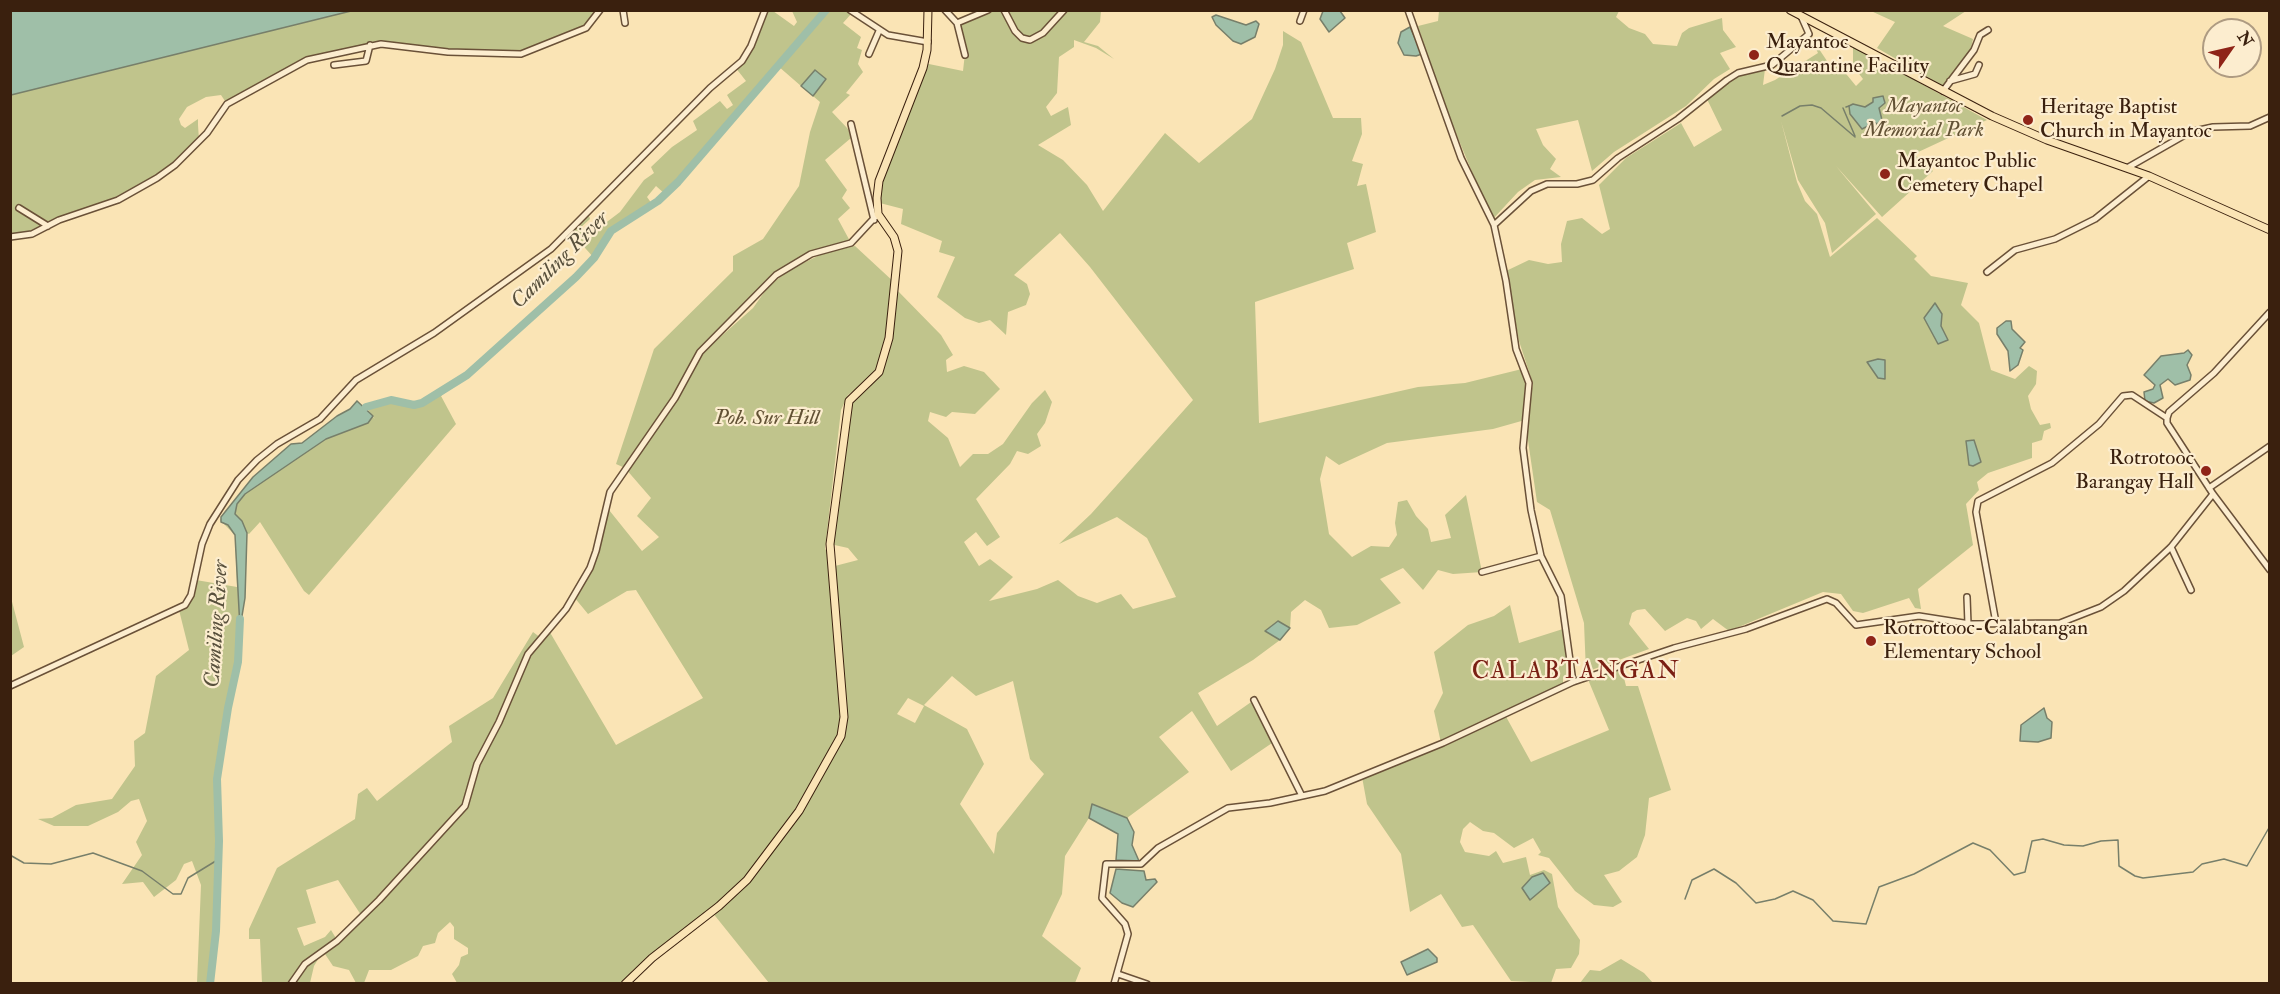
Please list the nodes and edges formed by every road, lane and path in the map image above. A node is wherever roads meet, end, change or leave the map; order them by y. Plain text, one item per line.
1 (600, 10) edge
2 (623, 10) edge
3 (765, 10) edge
4 (930, 10) edge
5 (945, 10) edge
6 (988, 10) edge
7 (1004, 10) edge
8 (1064, 10) edge
9 (1304, 10) edge
10 (1408, 10) edge
11 (1790, 10) edge
12 (852, 11) edge
13 (1804, 14) edge
14 (1300, 21) dead end
15 (625, 23) dead end
16 (957, 23) junction
17 (1988, 30) dead end
18 (879, 31) junction
19 (927, 42) junction
20 (370, 45) junction
21 (869, 54) dead end
22 (965, 55) dead end
23 (333, 65) dead end
24 (1979, 65) dead end
25 (1950, 81) junction
26 (1943, 91) junction
27 (2270, 117) edge
28 (851, 124) dead end
29 (2127, 169) junction
30 (2149, 176) junction
31 (19, 208) dead end
32 (876, 217) junction
33 (1494, 225) junction
34 (48, 226) junction
35 (2270, 230) edge
36 (10, 237) edge
37 (1987, 272) dead end
38 (2270, 312) edge
39 (2167, 418) junction
40 (2270, 446) edge
41 (2209, 488) junction
42 (2213, 494) junction
43 (2172, 547) junction
44 (1541, 556) junction
45 (2270, 570) edge
46 (1482, 572) dead end
47 (2192, 590) dead end
48 (1967, 597) dead end
49 (1996, 623) junction
50 (1968, 624) junction
51 (1573, 682) junction
52 (10, 686) edge
53 (1254, 700) dead end
54 (1302, 796) junction
55 (1118, 974) junction
56 (291, 984) edge
57 (625, 984) edge
58 (1114, 984) edge
59 (1148, 984) edge

1 - 20 street
2 - 15 street
3 - 52 street
4 - 19 main road
5 - 16 street
6 - 16 street
7 - 8 street
9 - 14 street
10 - 33 street
11 - 13 main road
12 - 18 street
13 - 26 main road
13 - 33 street
16 - 22 street
17 - 25 street
18 - 19 street
18 - 21 street
19 - 32 main road
20 - 23 street
20 - 34 street
24 - 25 street
25 - 26 street
26 - 29 main road
27 - 29 street
28 - 32 street
29 - 30 main road
30 - 35 main road
30 - 37 street
31 - 34 street
32 - 56 street
32 - 57 main road
33 - 44 street
34 - 36 street
38 - 39 street
39 - 41 street
39 - 49 street
40 - 41 street
41 - 42 street
42 - 43 street
42 - 45 street
43 - 47 street
43 - 49 street
44 - 46 street
44 - 51 street
48 - 50 street
49 - 50 street
50 - 51 street
51 - 54 street
53 - 54 street
54 - 55 street
55 - 58 street
55 - 59 street

